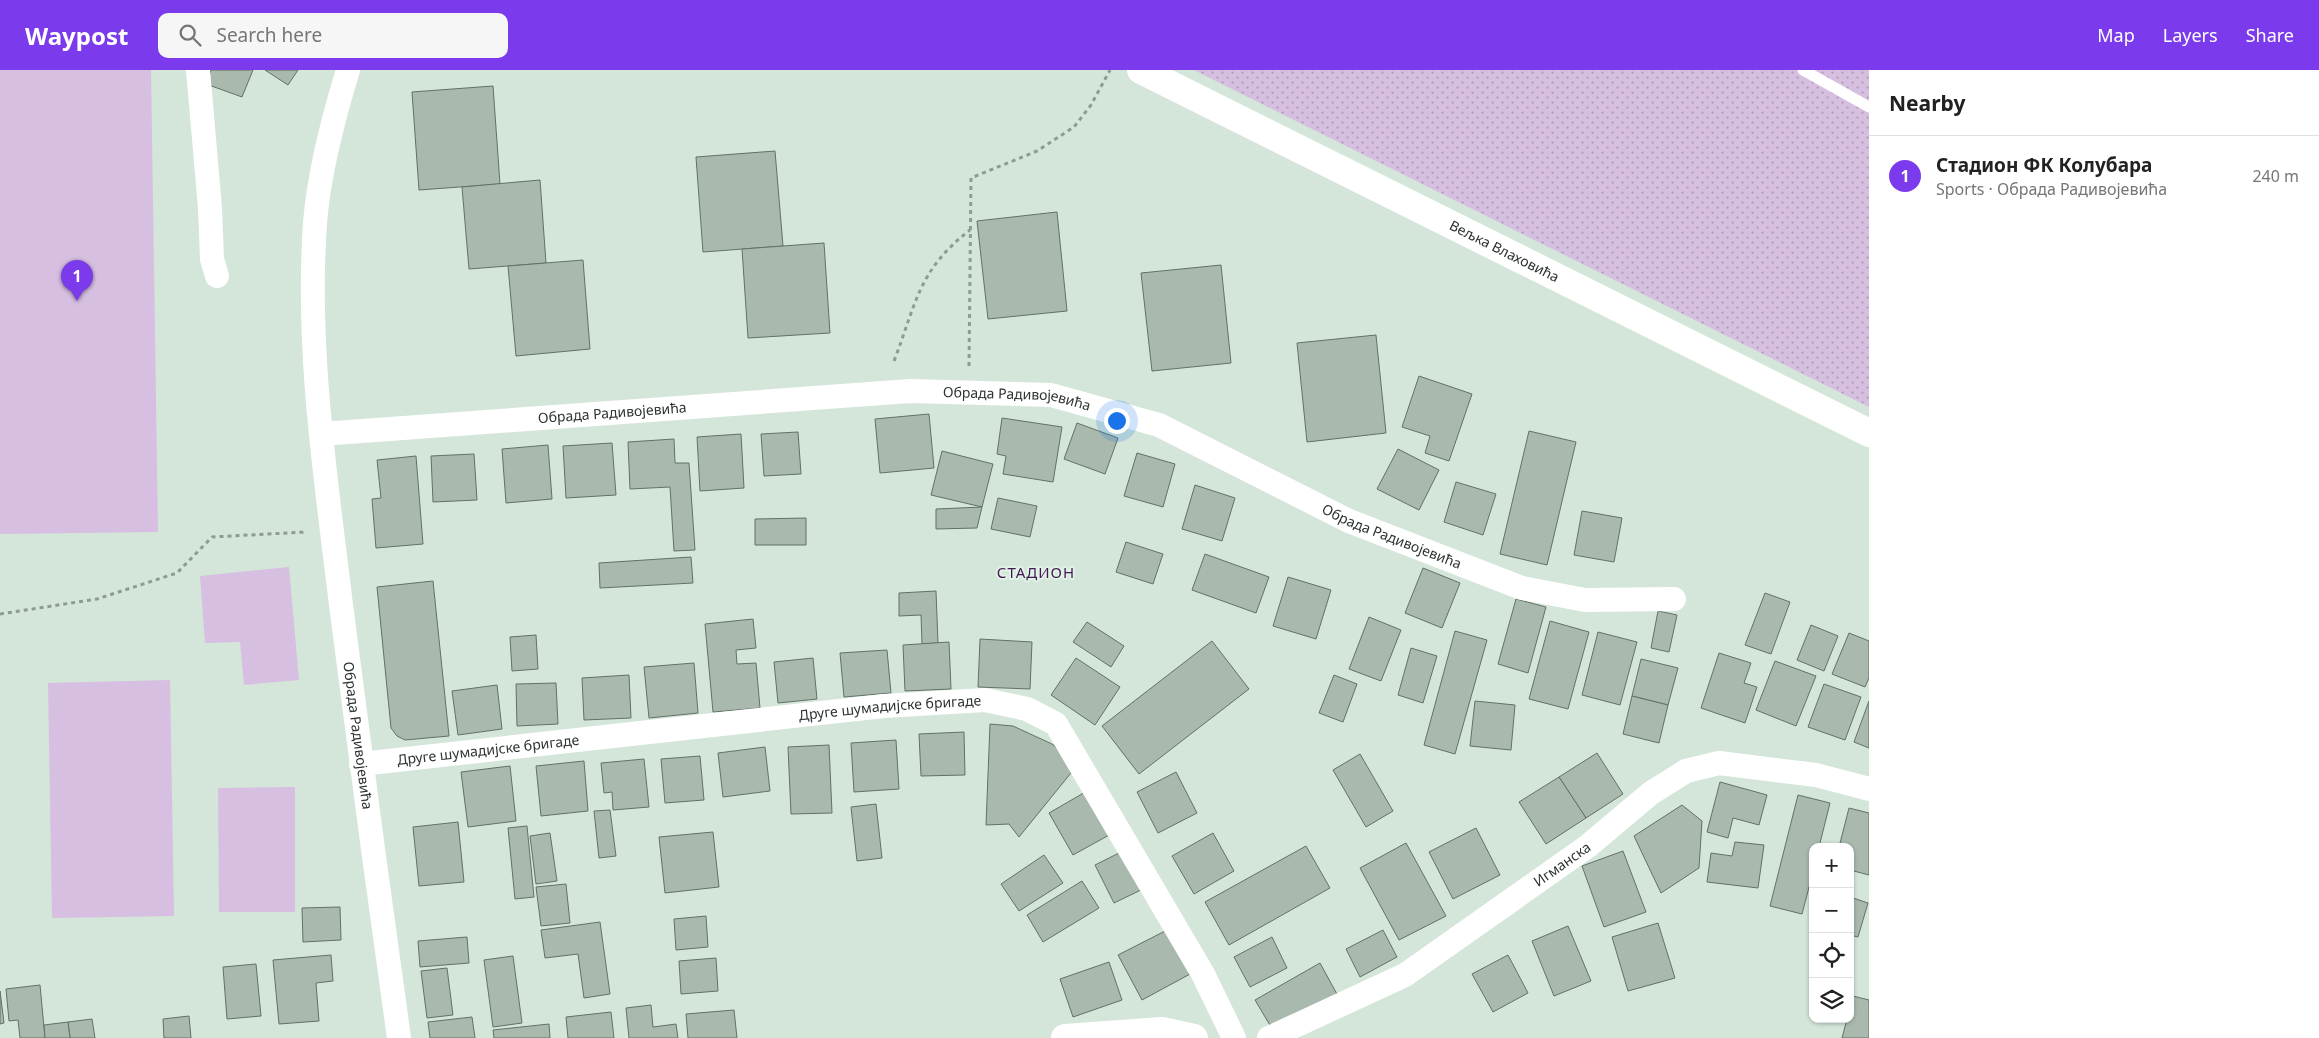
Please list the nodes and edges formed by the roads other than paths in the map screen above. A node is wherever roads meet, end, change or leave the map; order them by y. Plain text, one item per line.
1 (198, 70) edge
2 (348, 70) edge
3 (1141, 70) edge
4 (1803, 70) edge
5 (1869, 107) edge
6 (218, 276) dead end
7 (1869, 433) edge
8 (321, 434) junction
9 (1674, 599) dead end
10 (361, 764) junction
11 (1869, 789) edge
12 (398, 1038) edge
13 (1065, 1038) edge
14 (1194, 1038) edge
15 (1234, 1038) edge
16 (1269, 1038) edge

1 - 6 street
2 - 8 street, Обрада Радивојевића
3 - 7 street, Вељка Влаховића
4 - 5 lane
8 - 9 street, Обрада Радивојевића
8 - 10 street, Обрада Радивојевића
10 - 12 street, Обрада Радивојевића
10 - 15 street, Друге шумадијске бригаде
11 - 16 street, Игманска
13 - 14 street

